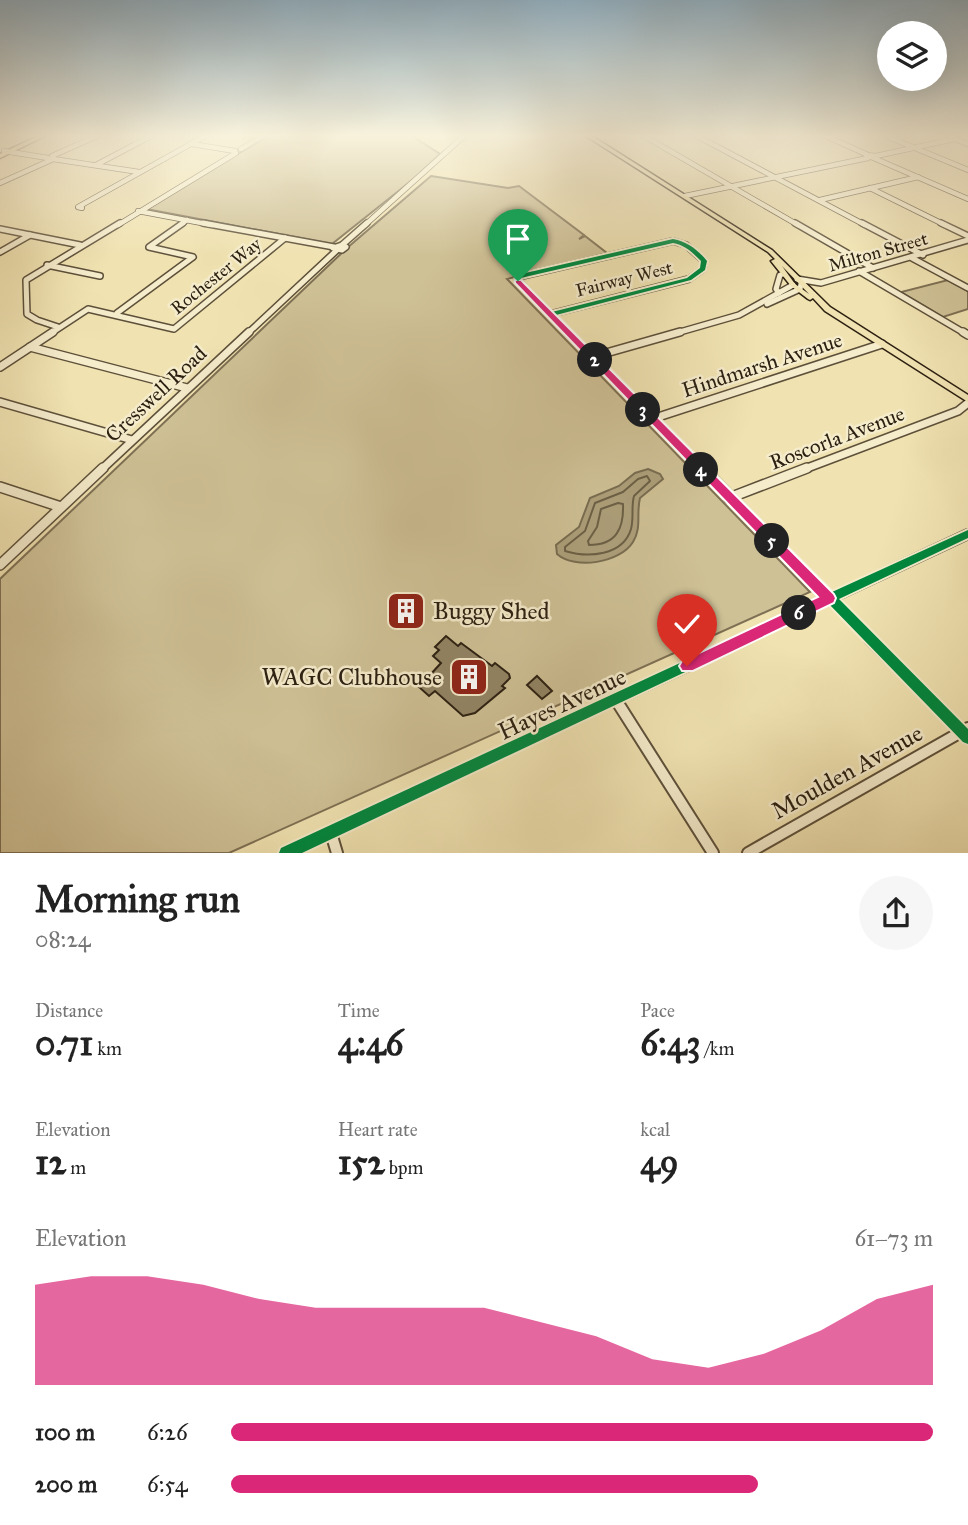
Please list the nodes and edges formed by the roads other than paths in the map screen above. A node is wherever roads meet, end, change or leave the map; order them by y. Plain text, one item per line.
1 (132, 176) edge
2 (196, 176) edge
3 (419, 176) edge
4 (651, 176) edge
5 (713, 176) edge
6 (781, 176) edge
7 (776, 177) junction
8 (918, 177) joint
9 (732, 187) junction
10 (870, 188) junction
11 (685, 197) junction
12 (820, 200) junction
13 (968, 200) edge
14 (82, 208) dead end
15 (138, 211) junction
16 (187, 220) junction
17 (0, 229) edge
18 (30, 235) junction
19 (285, 238) junction
20 (968, 238) edge
21 (958, 243) junction
22 (81, 245) junction
23 (338, 247) junction
24 (764, 247) junction
25 (968, 248) edge
26 (0, 252) edge
27 (923, 255) junction
28 (911, 258) junction
29 (47, 265) junction
30 (873, 268) junction
31 (859, 271) junction
32 (783, 274) junction
33 (100, 276) dead end
34 (797, 284) junction
35 (968, 288) edge
36 (779, 293) junction
37 (787, 296) junction
38 (809, 298) junction
39 (757, 307) junction
40 (828, 309) junction
41 (117, 313) junction
42 (551, 314) junction
43 (58, 327) junction
44 (968, 335) edge
45 (882, 344) junction
46 (30, 347) junction
47 (592, 357) junction
48 (0, 367) edge
49 (187, 388) junction
50 (0, 402) edge
51 (968, 404) edge
52 (652, 419) junction
53 (132, 440) junction
54 (0, 487) edge
55 (729, 498) junction
56 (61, 507) junction
57 (968, 534) edge
58 (0, 565) edge
59 (829, 598) junction
60 (616, 700) junction
61 (966, 733) edge
62 (331, 833) junction
63 (286, 853) edge
64 (337, 853) edge
65 (713, 853) edge
66 (748, 853) edge

1 - 14 street
2 - 15 street
3 - 23 street, Cresswell Road
4 - 11 main road
5 - 9 street
6 - 7 street
7 - 9 street
7 - 12 street
8 - 10 street
8 - 13 street
9 - 11 street
9 - 30 street
10 - 12 street
10 - 20 street
11 - 24 main road
12 - 27 street
15 - 16 street
15 - 22 street
16 - 19 street
16 - 41 street
17 - 18 street
18 - 22 street
18 - 26 street
19 - 23 street
19 - 41 street, Rochester Way
20 - 21 street, Milton Street
21 - 25 street
21 - 27 street, Milton Street
22 - 29 street
23 - 49 street, Cresswell Road
24 - 32 main road
24 - 34 main road
27 - 28 street, Milton Street
28 - 30 street, Milton Street
28 - 35 street
29 - 33 street
29 - 43 street
30 - 31 street, Milton Street
31 - 34 street, Milton Street
31 - 44 street
32 - 34 main road
32 - 36 street
34 - 36 street
34 - 37 street
34 - 38 main road
34 - 40 main road
36 - 39 street
37 - 38 street
37 - 39 street
38 - 40 main road
39 - 47 street
40 - 45 main road
41 - 43 street, Rochester Way
42 - 42 street, Fairway West
42 - 47 street
43 - 46 street
45 - 51 main road
45 - 52 street, Hindmarsh Avenue
46 - 48 street
46 - 49 street
47 - 52 street
49 - 53 street, Cresswell Road
50 - 53 street
51 - 55 street, Roscorla Avenue
52 - 55 street
53 - 56 street, Cresswell Road
54 - 56 street
55 - 59 street
56 - 58 street, Cresswell Road
57 - 59 street, Hayes Avenue
59 - 60 street, Hayes Avenue
59 - 61 street
60 - 62 street, Hayes Avenue
60 - 65 street
61 - 66 street, Moulden Avenue
62 - 63 street, Hayes Avenue
62 - 64 street

